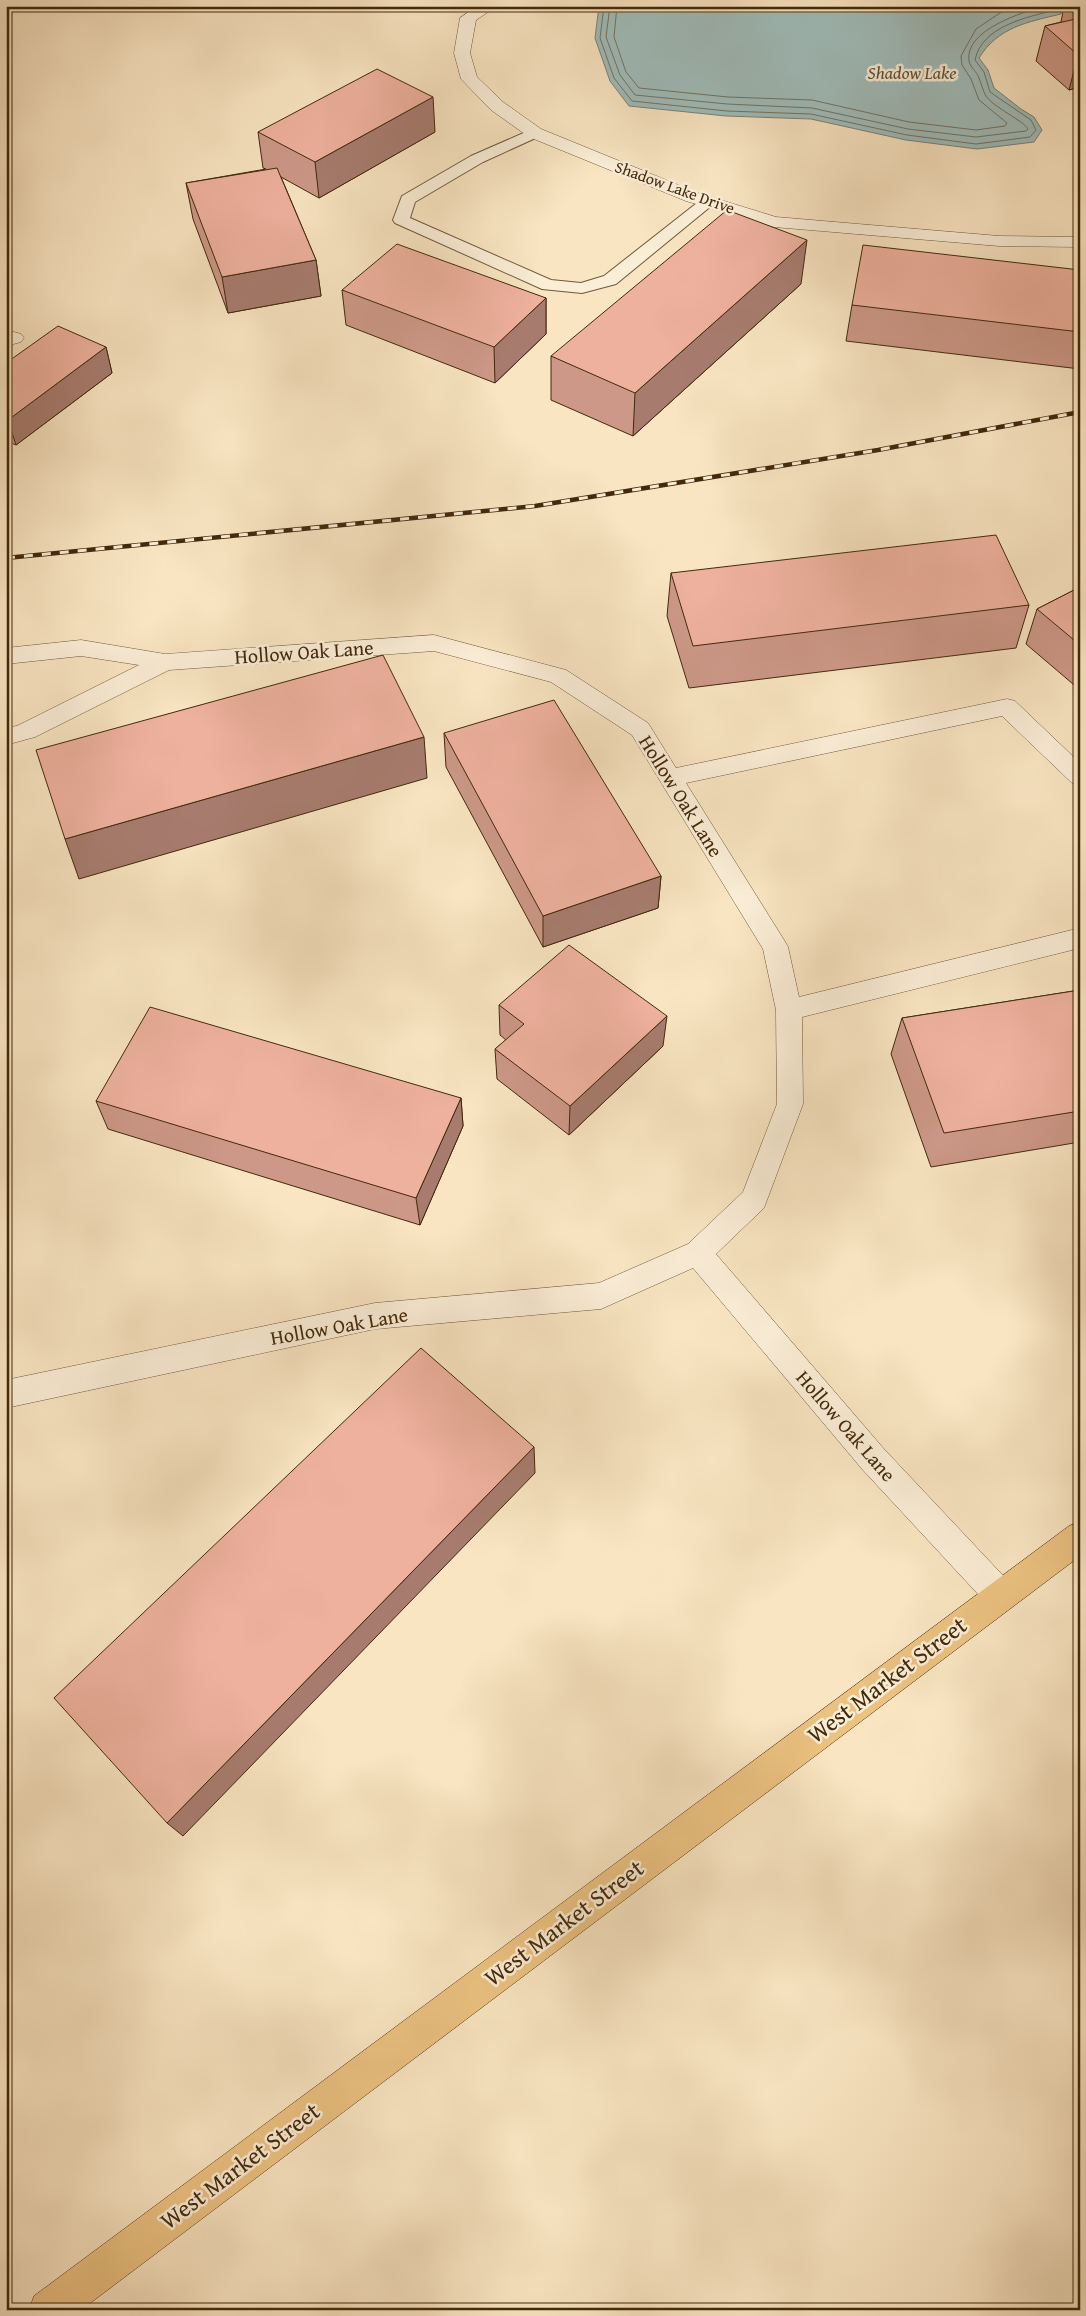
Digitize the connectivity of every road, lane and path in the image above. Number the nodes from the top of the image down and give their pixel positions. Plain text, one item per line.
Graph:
1 (489, 6) edge
2 (536, 133) junction
3 (708, 202) junction
4 (1080, 242) edge
5 (6, 656) edge
6 (164, 662) junction
7 (6, 737) edge
8 (1080, 777) edge
9 (670, 778) junction
10 (1080, 938) edge
11 (789, 1010) junction
12 (698, 1253) junction
13 (6, 1394) edge
14 (1080, 1537) edge
15 (1000, 1595) junction
16 (53, 2308) edge

1 - 2 street, Shadow Lake Drive
2 - 3 street, Shadow Lake Drive
2 - 3 lane
3 - 4 street, Shadow Lake Drive
5 - 6 street, Hollow Oak Lane
6 - 7 street, Hollow Oak Lane
6 - 9 street, Hollow Oak Lane
8 - 9 street
9 - 11 street, Hollow Oak Lane
10 - 11 street
11 - 12 street, Hollow Oak Lane
12 - 13 street, Hollow Oak Lane
12 - 15 street, Hollow Oak Lane
14 - 15 main road, West Market Street
15 - 16 main road, West Market Street

